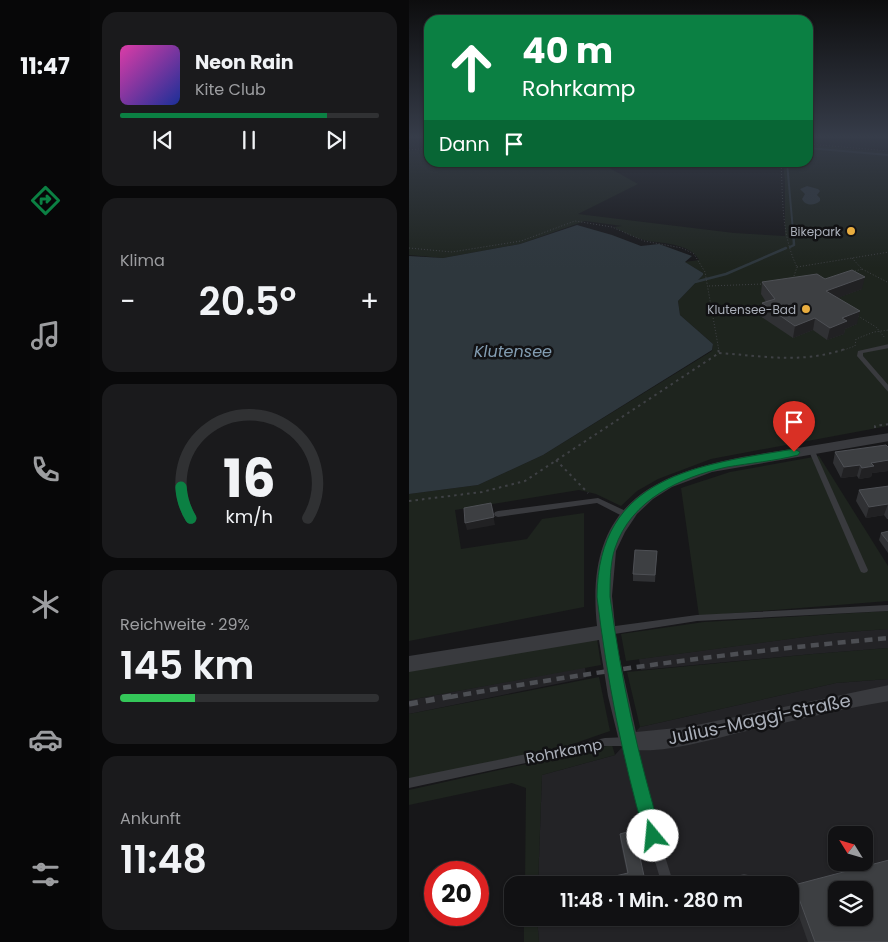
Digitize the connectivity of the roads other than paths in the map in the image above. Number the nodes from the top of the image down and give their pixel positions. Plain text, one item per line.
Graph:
1 (888, 346) edge
2 (888, 391) edge
3 (888, 437) edge
4 (811, 449) junction
5 (499, 514) dead end
6 (627, 515) junction
7 (864, 570) dead end
8 (888, 608) edge
9 (607, 631) junction
10 (409, 664) edge
11 (888, 693) edge
12 (629, 741) junction
13 (409, 783) edge
14 (665, 876) edge

1 - 2 lane
3 - 4 street
4 - 6 street
4 - 7 lane
5 - 6 lane
6 - 9 street
8 - 9 lane
9 - 10 street
9 - 12 street
11 - 12 street, Julius-Maggi-Straße
12 - 13 lane, Rohrkamp
12 - 14 lane

